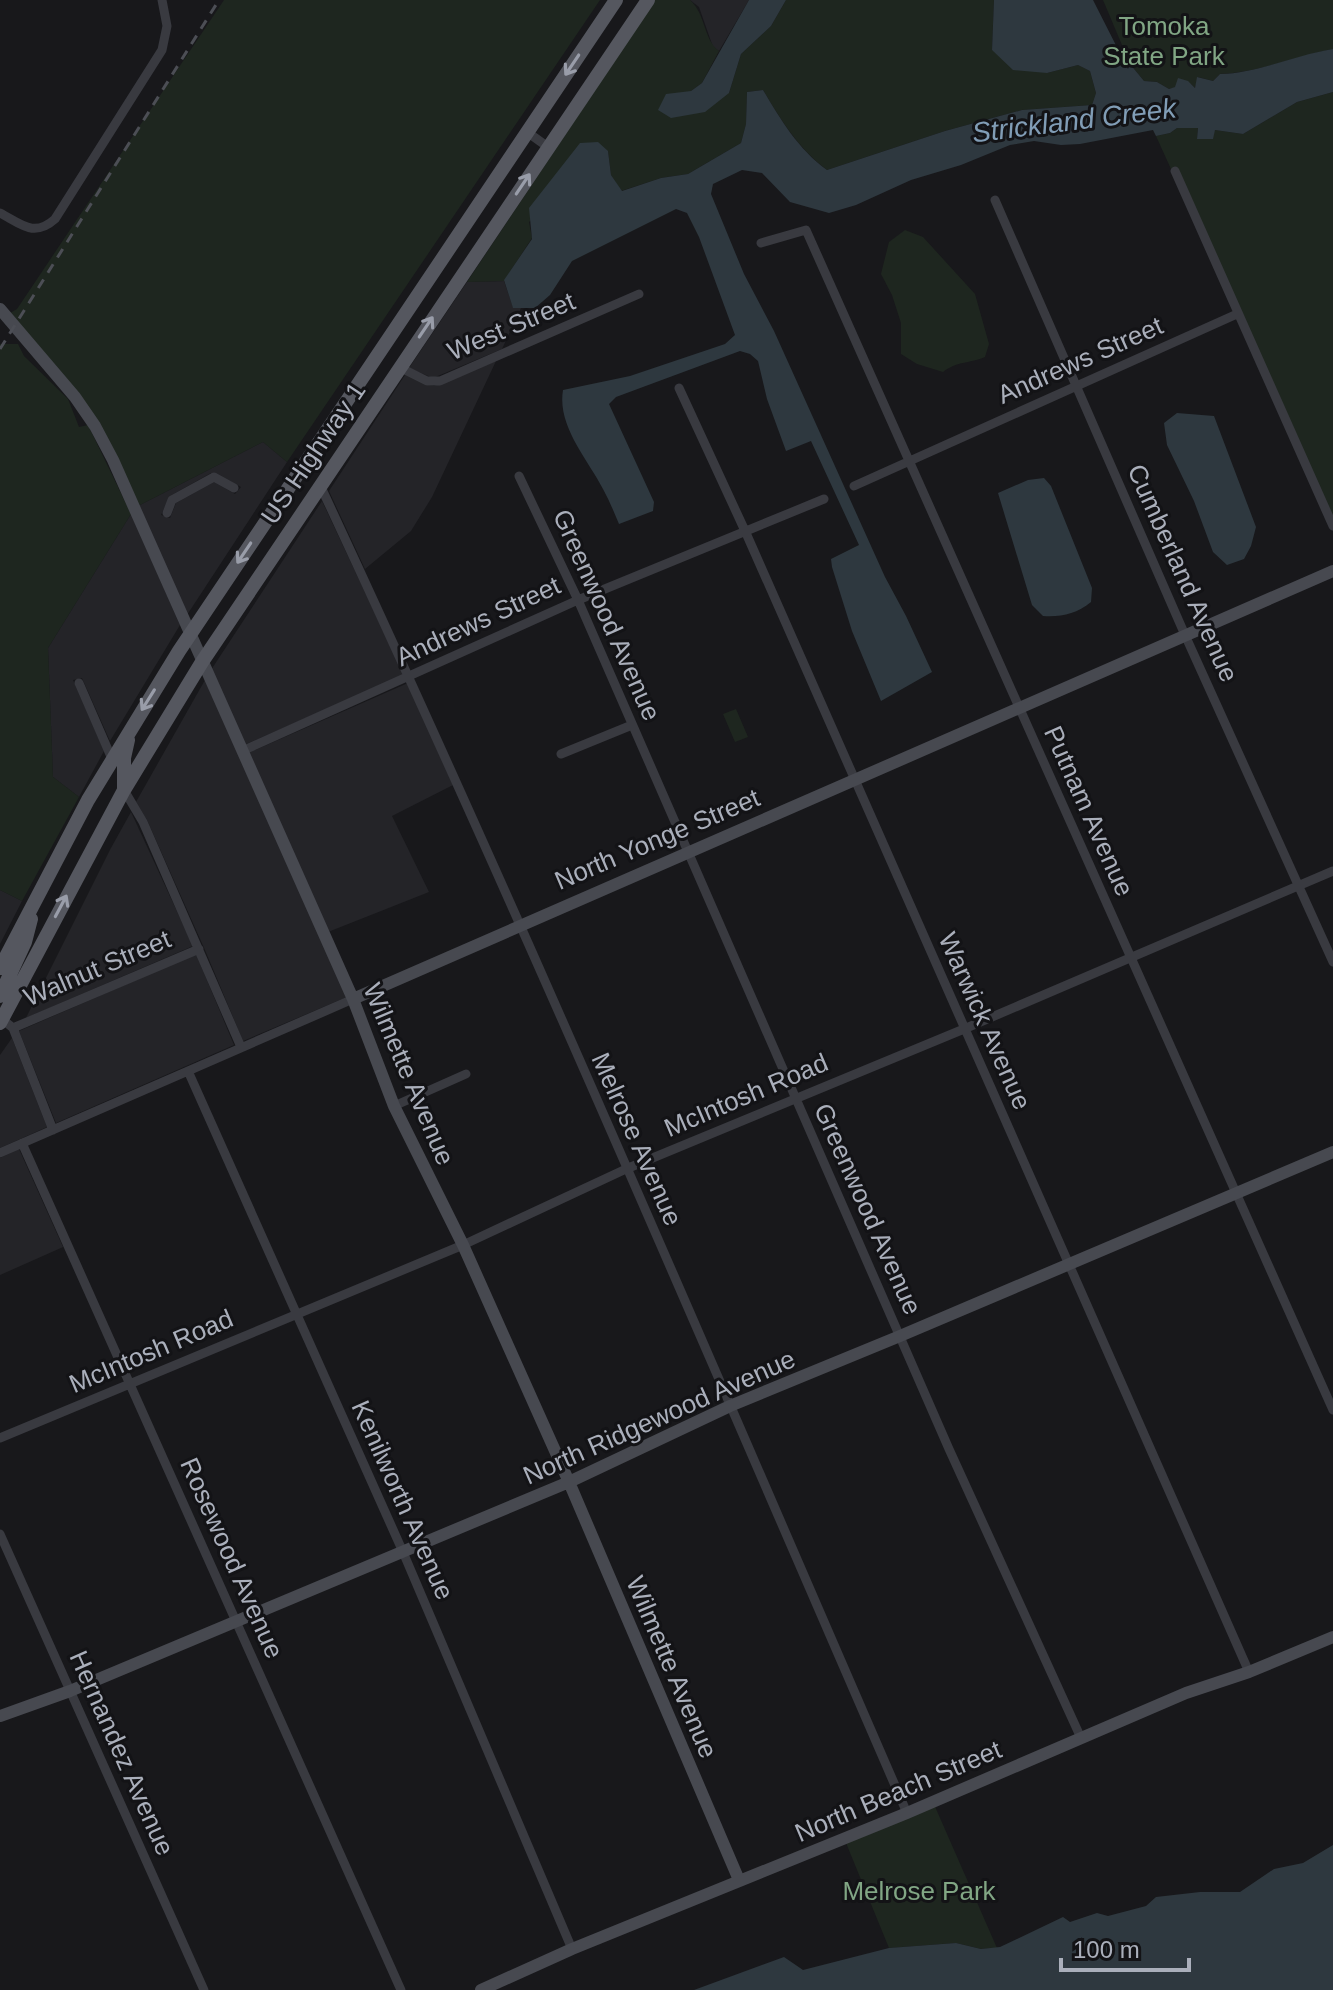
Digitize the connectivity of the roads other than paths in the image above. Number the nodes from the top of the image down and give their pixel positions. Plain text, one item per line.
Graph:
1 (162, 0) edge
2 (616, 0) edge
3 (648, 0) edge
4 (527, 132) junction
5 (548, 147) junction
6 (1175, 171) dead end
7 (995, 200) dead end
8 (0, 213) edge
9 (761, 243) dead end
10 (639, 294) dead end
11 (0, 309) edge
12 (1237, 314) junction
13 (399, 367) junction
14 (1077, 385) junction
15 (679, 388) dead end
16 (319, 442) junction
17 (911, 461) junction
18 (519, 476) dead end
19 (320, 485) junction
20 (854, 486) dead end
21 (234, 488) dead end
22 (824, 499) dead end
23 (167, 513) dead end
24 (1333, 526) edge
25 (746, 533) junction
26 (1333, 571) edge
27 (578, 600) junction
28 (190, 634) junction
29 (1185, 635) junction
30 (202, 662) junction
31 (410, 677) junction
32 (79, 683) dead end
33 (1019, 708) junction
34 (632, 725) junction
35 (131, 728) junction
36 (242, 751) junction
37 (561, 754) dead end
38 (112, 759) junction
39 (854, 780) junction
40 (124, 790) junction
41 (109, 817) junction
42 (688, 852) junction
43 (1333, 871) edge
44 (1299, 885) junction
45 (37, 896) junction
46 (520, 925) junction
47 (199, 949) junction
48 (1131, 957) junction
49 (1333, 962) edge
50 (0, 968) edge
51 (0, 996) edge
52 (353, 999) junction
53 (4, 1021) edge
54 (964, 1029) junction
55 (241, 1047) junction
56 (188, 1071) junction
57 (466, 1074) dead end
58 (796, 1098) junction
59 (394, 1106) junction
60 (53, 1130) junction
61 (22, 1143) junction
62 (1333, 1152) edge
63 (0, 1153) edge
64 (626, 1169) junction
65 (1235, 1194) junction
66 (463, 1245) junction
67 (1069, 1264) junction
68 (297, 1315) junction
69 (900, 1336) junction
70 (130, 1384) junction
71 (730, 1406) junction
72 (1333, 1410) edge
73 (0, 1438) edge
74 (569, 1482) junction
75 (0, 1534) edge
76 (403, 1552) junction
77 (237, 1622) junction
78 (1333, 1637) edge
79 (1249, 1672) junction
80 (70, 1691) junction
81 (0, 1716) edge
82 (1081, 1738) junction
83 (907, 1813) junction
84 (739, 1880) junction
85 (572, 1949) junction
86 (204, 1990) edge
87 (401, 1990) edge
88 (481, 1990) edge

1 - 8 street
2 -> 4 main road, US Highway 1
3 - 5 main road, US Highway 1
4 - 5 street
4 - 16 main road, US Highway 1
13 -> 5 main road, US Highway 1
6 - 12 street
7 - 14 street, Cumberland Avenue
9 - 17 street, Putnam Avenue
10 - 13 street, West Street
11 - 28 street, Wilmette Avenue
12 - 14 street, Andrews Street
12 - 24 street
13 - 19 main road, US Highway 1
14 - 17 street, Andrews Street
14 - 29 street, Cumberland Avenue
15 - 25 street, Warwick Avenue
16 - 19 main road
16 -> 28 main road, US Highway 1
17 - 20 street, Andrews Street
17 - 33 street, Putnam Avenue
18 - 27 street, Greenwood Avenue
19 - 30 main road, US Highway 1
19 - 31 street, Melrose Avenue
21 - 23 street
22 - 25 street, Andrews Street
25 - 27 street, Andrews Street
25 - 39 street, Warwick Avenue
26 - 29 street, North Yonge Street
27 - 31 street, Andrews Street
27 - 34 street, Greenwood Avenue
28 - 30 street, Wilmette Avenue
28 -> 35 main road, US Highway 1
29 - 33 street, North Yonge Street
29 - 44 street, Cumberland Avenue
30 - 36 street, Wilmette Avenue
30 - 40 main road, US Highway 1
31 - 36 street, Andrews Street
31 - 46 street, Melrose Avenue
32 - 38 street
33 - 39 street, North Yonge Street
33 - 48 street, Putnam Avenue
34 - 37 street
34 - 42 street, Greenwood Avenue
35 - 38 main road, US Highway 1
35 - 40 main road
36 - 52 street, Wilmette Avenue
38 - 41 main road
38 - 45 main road, US Highway 1
39 - 42 street, North Yonge Street
39 - 54 street, Warwick Avenue
40 - 41 main road, US Highway 1
40 - 47 street
53 -> 41 main road, US Highway 1
42 - 46 street, North Yonge Street
42 - 58 street, Greenwood Avenue
43 - 44 street, McIntosh Road
44 - 48 street, McIntosh Road
44 - 49 street, Cumberland Avenue
45 - 50 main road, US Highway 1
45 - 51 main road
46 - 52 street, North Yonge Street
46 - 64 street, Melrose Avenue
47 - 53 street, Walnut Street
47 - 55 street
48 - 54 street, McIntosh Road
48 - 65 street, Putnam Avenue
52 - 55 street, North Yonge Street
52 - 59 street, Wilmette Avenue
53 - 60 street
54 - 58 street, McIntosh Road
54 - 67 street, Warwick Avenue
55 - 56 street, North Yonge Street
56 - 60 street, North Yonge Street
56 - 68 street, Kenilworth Avenue
57 - 59 street
58 - 64 street, McIntosh Road
58 - 69 street, Greenwood Avenue
59 - 66 street, Wilmette Avenue
60 - 61 street, North Yonge Street
61 - 63 street, North Yonge Street
61 - 70 street, Rosewood Avenue
62 - 65 street, North Ridgewood Avenue
64 - 66 street, McIntosh Road
64 - 71 street, Melrose Avenue
65 - 67 street, North Ridgewood Avenue
65 - 72 street, Putnam Avenue
66 - 68 street, McIntosh Road
66 - 74 street, Wilmette Avenue
67 - 69 street, North Ridgewood Avenue
67 - 79 street, Warwick Avenue
68 - 70 street, McIntosh Road
68 - 76 street, Kenilworth Avenue
69 - 71 street, North Ridgewood Avenue
69 - 82 street, Greenwood Avenue
70 - 73 street, McIntosh Road
70 - 77 street, Rosewood Avenue
71 - 74 street, North Ridgewood Avenue
71 - 83 street, Melrose Avenue
74 - 76 street, North Ridgewood Avenue
74 - 84 street, Wilmette Avenue
75 - 80 street, Hernandez Avenue
76 - 77 street, North Ridgewood Avenue
76 - 85 street, Kenilworth Avenue
77 - 80 street, North Ridgewood Avenue
77 - 87 street, Rosewood Avenue
78 - 79 street, North Beach Street
79 - 82 street, North Beach Street
80 - 81 street, North Ridgewood Avenue
80 - 86 street, Hernandez Avenue
82 - 83 street, North Beach Street
83 - 84 street, North Beach Street
84 - 85 street, North Beach Street
85 - 88 street, North Beach Street

